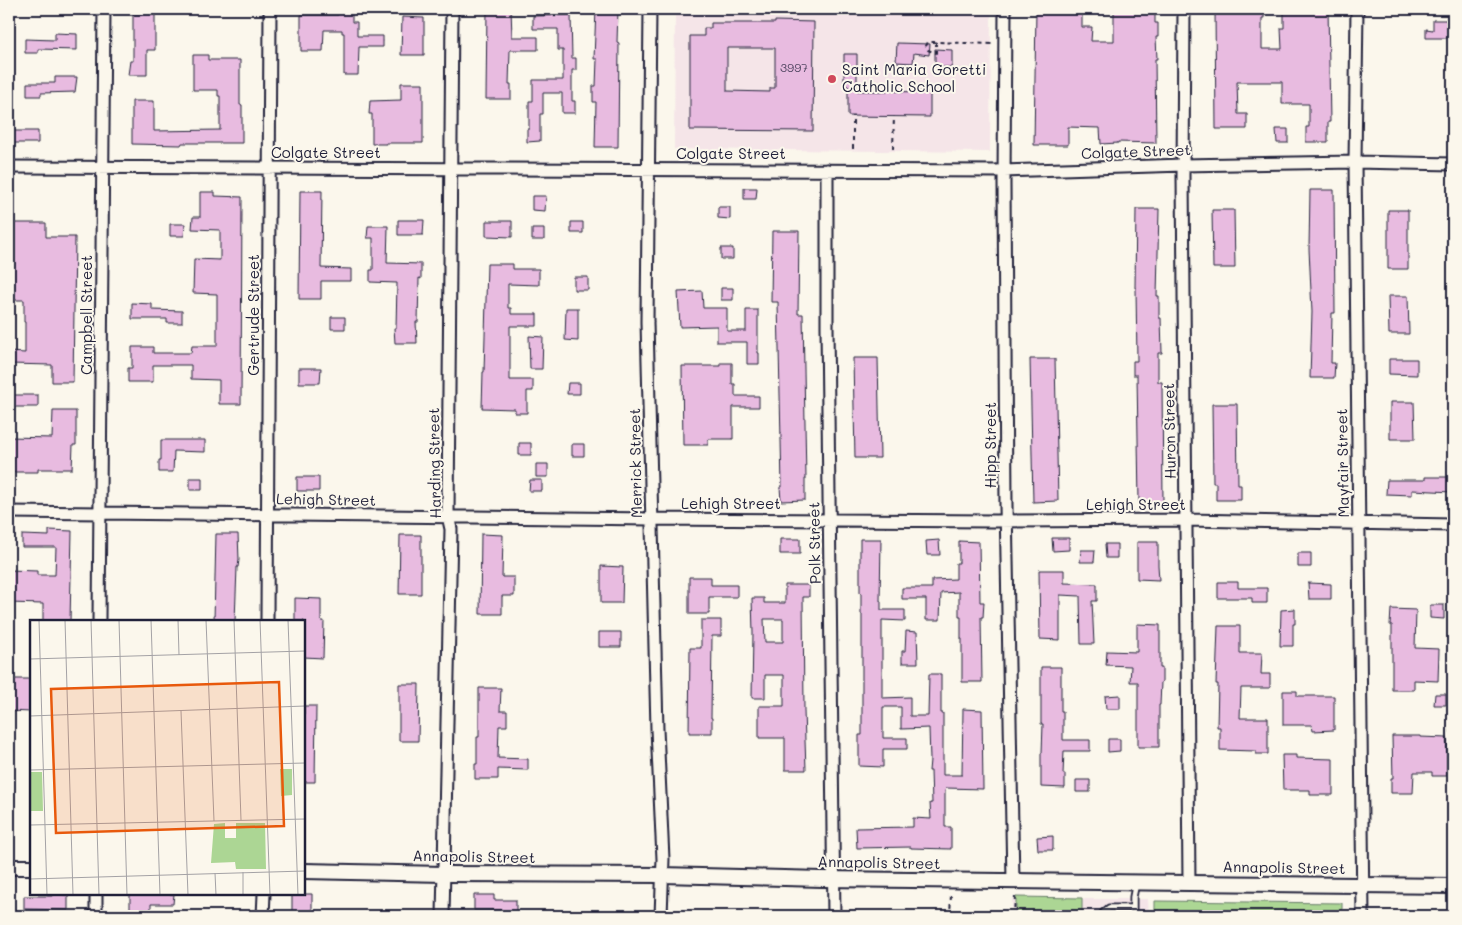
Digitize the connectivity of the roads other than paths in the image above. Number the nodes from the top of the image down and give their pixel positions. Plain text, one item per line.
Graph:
1 (104, 9) edge
2 (270, 9) edge
3 (452, 9) edge
4 (650, 9) edge
5 (1005, 9) edge
6 (1184, 9) edge
7 (1357, 9) edge
8 (1355, 162) junction
9 (1453, 164) edge
10 (1183, 165) junction
11 (9, 167) edge
12 (103, 168) junction
13 (270, 168) junction
14 (451, 168) junction
15 (649, 169) junction
16 (827, 170) junction
17 (1004, 171) junction
18 (9, 512) edge
19 (100, 512) junction
20 (268, 514) junction
21 (448, 516) junction
22 (652, 519) junction
23 (829, 520) junction
24 (1187, 520) junction
25 (1006, 521) junction
26 (1359, 522) junction
27 (1453, 525) edge
28 (99, 620) edge
29 (267, 620) edge
30 (9, 867) edge
31 (30, 867) edge
32 (305, 871) edge
33 (444, 874) junction
34 (662, 875) junction
35 (834, 879) junction
36 (1136, 882) junction
37 (1189, 883) junction
38 (1363, 885) junction
39 (1453, 886) edge
40 (1014, 888) junction
41 (96, 895) edge
42 (264, 895) edge
43 (1133, 908) junction
44 (96, 916) edge
45 (263, 916) edge
46 (443, 916) edge
47 (662, 916) edge
48 (834, 916) edge
49 (1103, 916) edge
50 (1133, 916) edge
51 (1363, 916) edge

1 - 12 street, Campbell Street
2 - 13 street, Gertrude Street
3 - 14 street, Harding Street
4 - 15 street, Merrick Street
5 - 17 street, Hipp Street
6 - 10 street, Huron Street
7 - 8 street, Mayfair Street
8 - 9 street, Colgate Street
8 - 10 street, Colgate Street
8 - 26 street, Mayfair Street
10 - 17 street, Colgate Street
10 - 24 street, Huron Street
11 - 12 street, Colgate Street
12 - 13 street, Colgate Street
12 - 19 street, Campbell Street
13 - 14 street, Colgate Street
13 - 20 street, Gertrude Street
14 - 15 street, Colgate Street
14 - 21 street, Harding Street
15 - 16 street, Colgate Street
15 - 22 street, Merrick Street
16 - 17 street, Colgate Street
16 - 23 street, Polk Street
17 - 25 street, Hipp Street
18 - 19 street, Lehigh Street
19 - 20 street, Lehigh Street
19 - 28 street, Campbell Street
20 - 21 street, Lehigh Street
20 - 29 street, Gertrude Street
21 - 22 street, Lehigh Street
21 - 33 street, Harding Street
22 - 23 street, Lehigh Street
22 - 34 street, Merrick Street
23 - 25 street, Lehigh Street
23 - 35 street, Polk Street
24 - 25 street, Lehigh Street
24 - 26 street, Lehigh Street
24 - 37 street, Huron Street
25 - 40 street, Hipp Street
26 - 27 street, Lehigh Street
26 - 38 street, Mayfair Street
30 - 31 street
32 - 33 street, Annapolis Street
33 - 34 street, Annapolis Street
33 - 46 street, Harding Street
34 - 35 street, Annapolis Street
34 - 47 street, Merrick Street
35 - 40 street, Annapolis Street
35 - 48 street, Polk Street
36 - 37 street, Annapolis Street
36 - 40 street, Annapolis Street
36 - 43 lane
37 - 38 street, Annapolis Street
38 - 39 street, Annapolis Street
38 - 51 street, Mayfair Street
41 - 44 street
42 - 45 street
43 - 49 lane
43 - 50 lane

